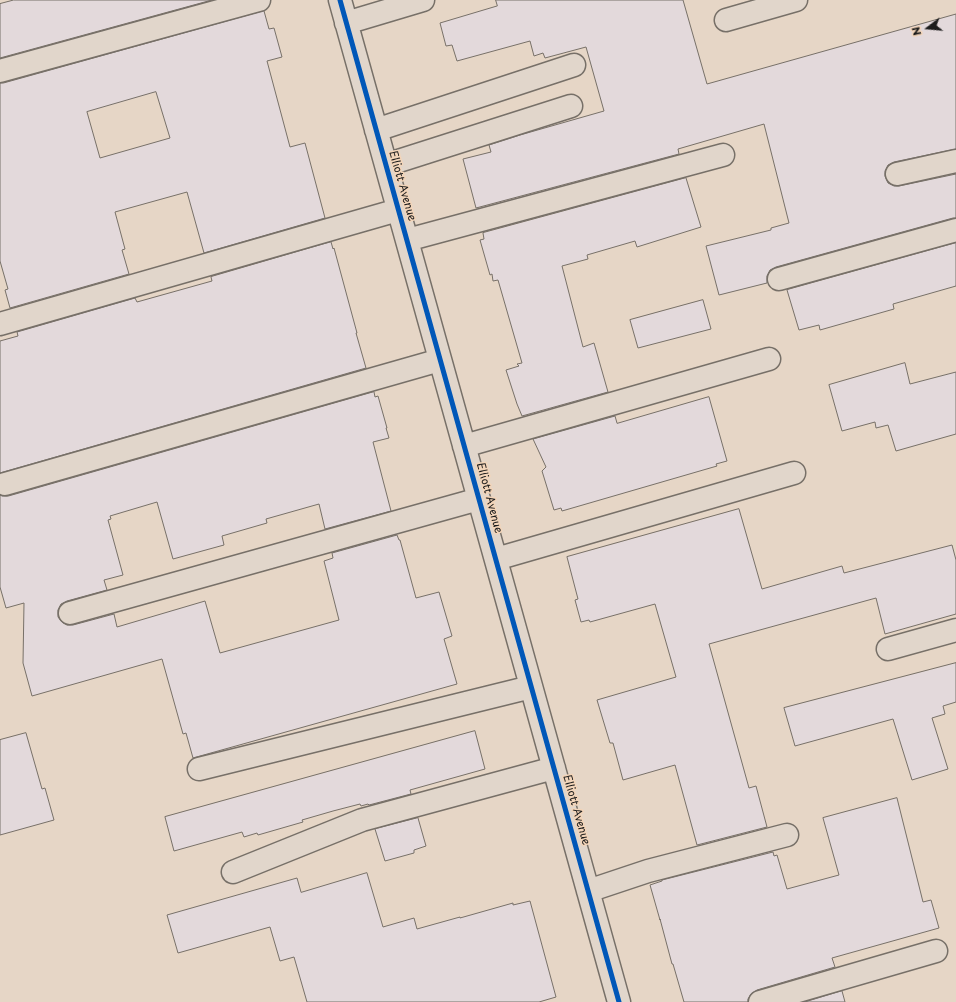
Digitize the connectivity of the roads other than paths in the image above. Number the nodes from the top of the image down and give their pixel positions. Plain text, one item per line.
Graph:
1 (259, 0) edge
2 (340, 0) edge
3 (423, 0) edge
4 (796, 0) edge
5 (726, 20) dead end
6 (346, 23) junction
7 (574, 65) dead end
8 (0, 71) edge
9 (571, 106) dead end
10 (376, 130) junction
11 (723, 155) dead end
12 (956, 161) edge
13 (386, 165) junction
14 (897, 174) dead end
15 (398, 210) junction
16 (956, 230) edge
17 (407, 240) junction
18 (779, 280) dead end
19 (0, 324) edge
20 (769, 359) dead end
21 (440, 360) junction
22 (464, 446) junction
23 (794, 473) dead end
24 (4, 484) dead end
25 (479, 499) junction
26 (496, 559) junction
27 (70, 613) dead end
28 (956, 630) edge
29 (888, 649) dead end
30 (531, 686) junction
31 (554, 768) junction
32 (199, 769) dead end
33 (787, 835) dead end
34 (233, 872) dead end
35 (588, 891) junction
36 (936, 951) dead end
37 (619, 1002) edge
38 (760, 1002) edge

1 - 8 street
2 - 6 street, Elliott Avenue
3 - 6 street
4 - 5 street
6 - 10 street, Elliott Avenue
7 - 10 street
9 - 13 street
10 - 13 street, Elliott Avenue
11 - 17 street
12 - 14 street
13 - 15 street, Elliott Avenue
15 - 17 street, Elliott Avenue
15 - 19 street
16 - 18 street
17 - 21 street, Elliott Avenue
20 - 22 street
21 - 22 street, Elliott Avenue
21 - 24 street
22 - 25 street, Elliott Avenue
23 - 26 street
25 - 26 street, Elliott Avenue
25 - 27 street
26 - 30 street, Elliott Avenue
28 - 29 street
30 - 31 street, Elliott Avenue
30 - 32 street
31 - 34 street
31 - 35 street, Elliott Avenue
33 - 35 street
35 - 37 street, Elliott Avenue
36 - 38 street

